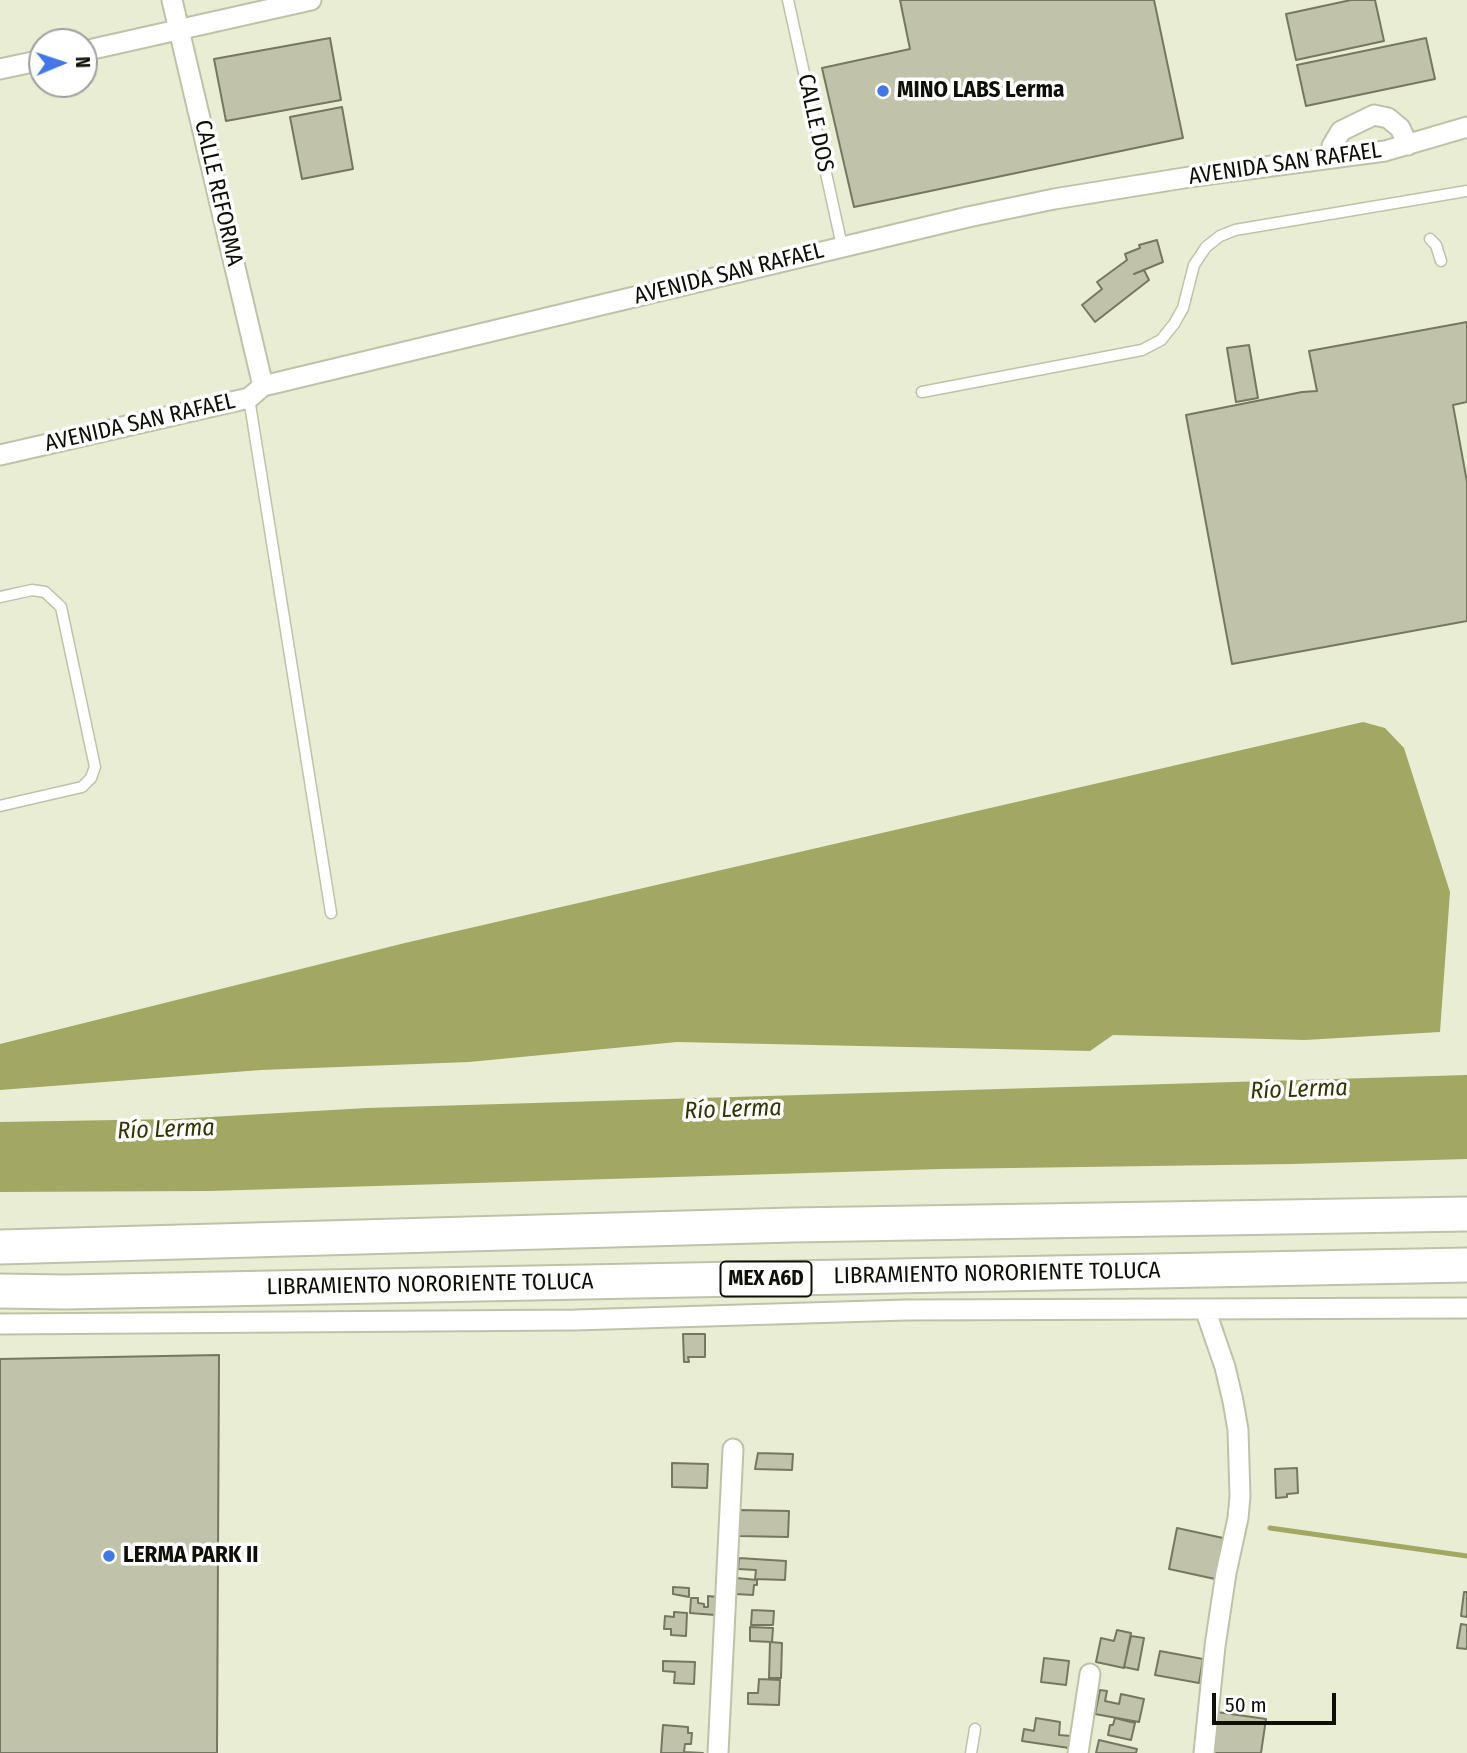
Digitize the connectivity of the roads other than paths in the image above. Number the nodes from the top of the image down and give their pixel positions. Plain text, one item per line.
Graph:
1 (172, 0) edge
2 (311, 0) edge
3 (788, 0) edge
4 (179, 29) junction
5 (98, 48) edge
6 (28, 63) edge
7 (0, 69) edge
8 (1467, 127) edge
9 (1408, 145) junction
10 (1333, 159) junction
11 (1467, 191) edge
12 (1430, 239) dead end
13 (842, 246) junction
14 (1441, 261) dead end
15 (256, 392) junction
16 (922, 392) dead end
17 (0, 455) edge
18 (0, 597) edge
19 (0, 806) edge
20 (331, 913) dead end
21 (1467, 1214) edge
22 (0, 1224) edge
23 (166, 1242) junction
24 (0, 1247) edge
25 (1467, 1265) edge
26 (0, 1291) edge
27 (65, 1292) junction
28 (0, 1307) edge
29 (1467, 1308) edge
30 (1205, 1309) junction
31 (0, 1324) edge
32 (733, 1449) dead end
33 (1090, 1674) dead end
34 (975, 1730) dead end
35 (718, 1753) edge
36 (971, 1753) edge
37 (1078, 1753) edge
38 (1204, 1753) edge

1 - 4 street, CALLE REFORMA
2 - 4 street
3 - 13 lane, CALLE DOS
4 - 5 street
4 - 15 street, CALLE REFORMA
6 - 7 street
8 - 9 street, AVENIDA SAN RAFAEL
9 - 10 street, AVENIDA SAN RAFAEL
9 - 10 street
10 - 13 street, AVENIDA SAN RAFAEL
11 - 16 lane
12 - 14 lane
13 - 15 street, AVENIDA SAN RAFAEL
15 - 17 street, AVENIDA SAN RAFAEL
15 - 20 lane
18 - 19 lane
21 - 23 highway
22 - 23 highway
23 - 24 highway
25 - 27 highway, LIBRAMIENTO NORORIENTE TOLUCA / MEX A6D
26 - 27 highway, LIBRAMIENTO NORORIENTE TOLUCA
27 - 28 street
29 - 30 street
30 - 31 street
30 - 38 street
32 - 35 street
33 - 37 street
34 - 36 lane

